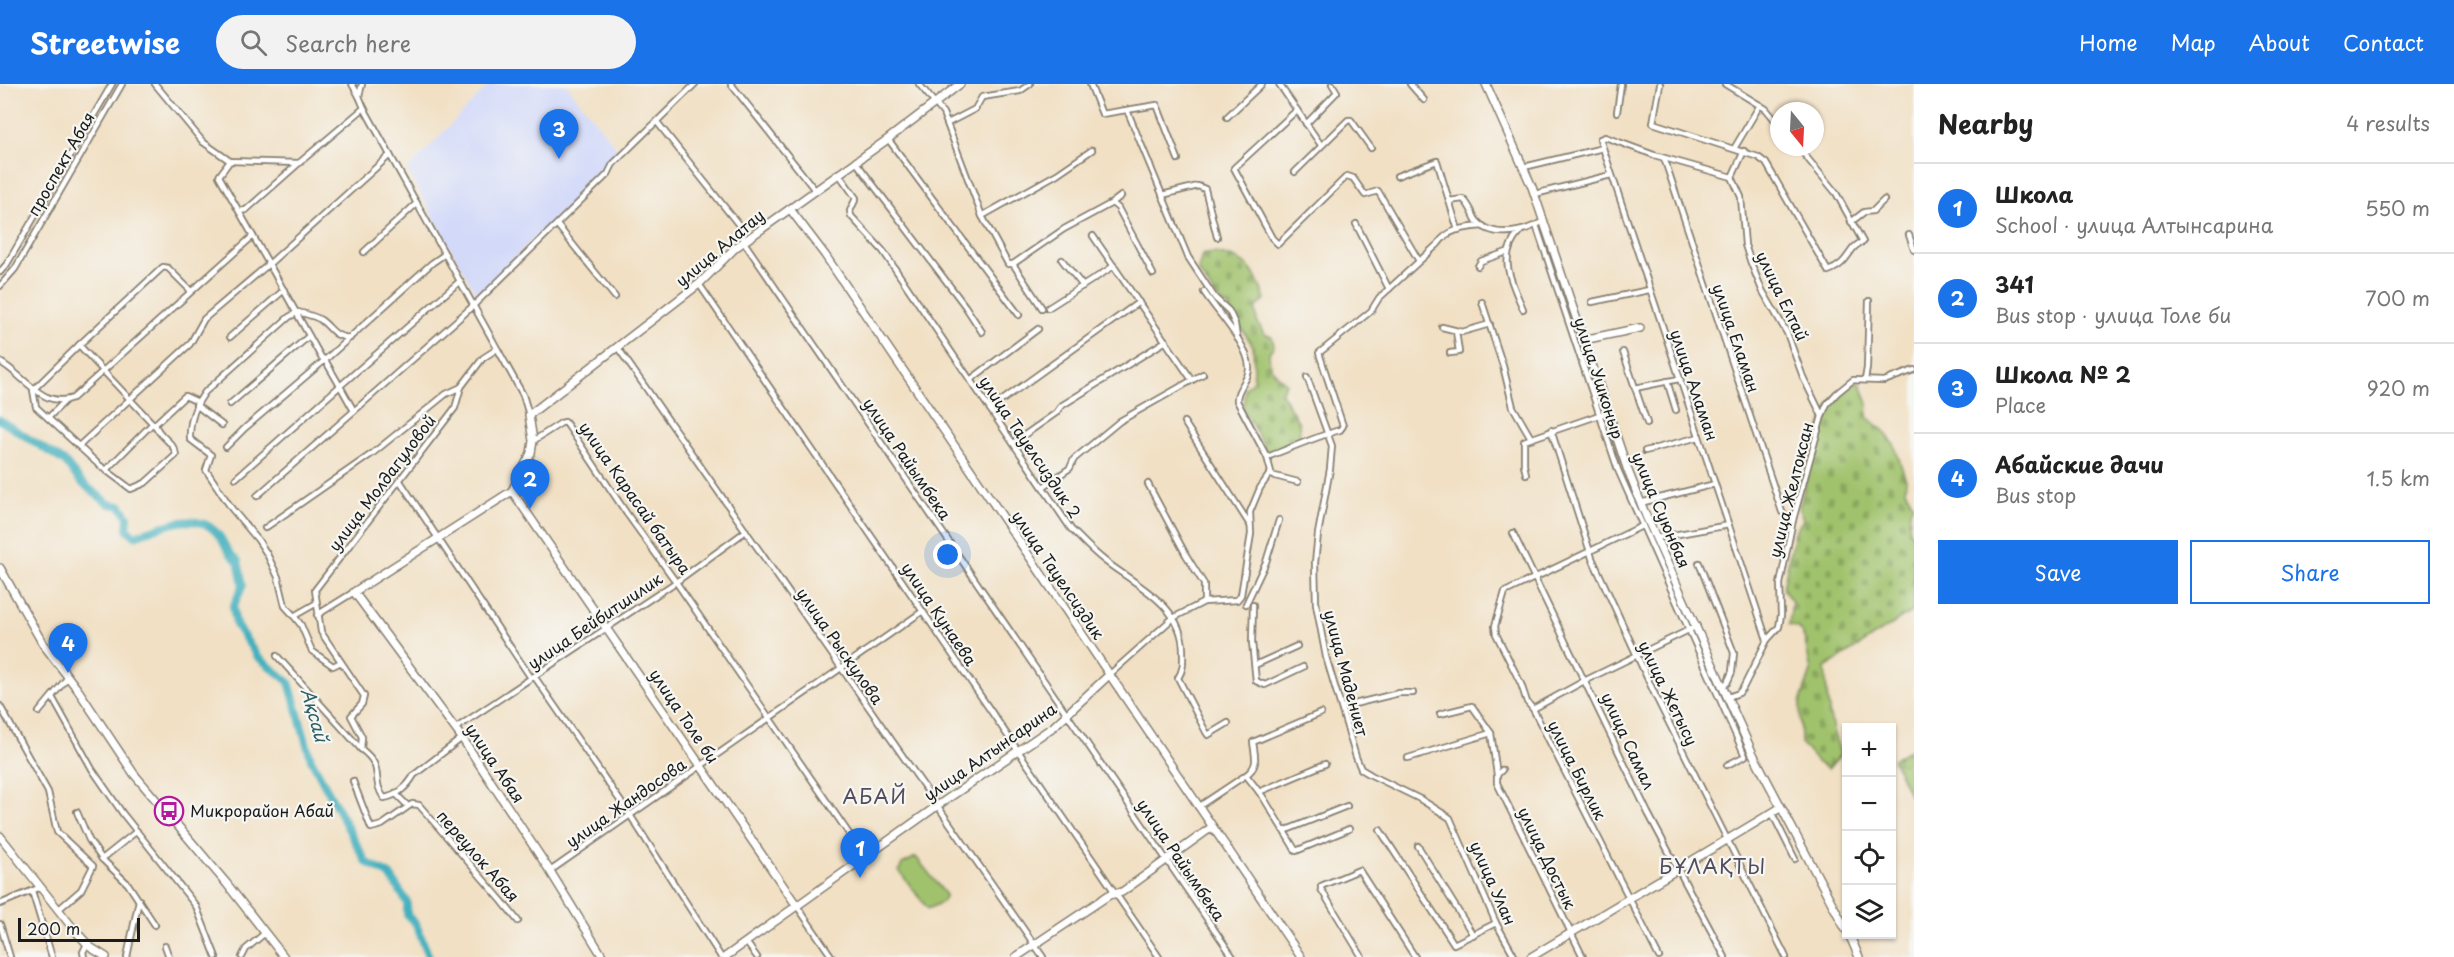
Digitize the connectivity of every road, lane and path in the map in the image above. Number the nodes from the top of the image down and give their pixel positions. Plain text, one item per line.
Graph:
1 (112, 84) edge
2 (122, 84) edge
3 (155, 84) edge
4 (352, 84) edge
5 (362, 84) edge
6 (695, 84) edge
7 (731, 84) edge
8 (919, 84) edge
9 (960, 84) edge
10 (1030, 84) edge
11 (1090, 84) edge
12 (1262, 84) edge
13 (1280, 84) edge
14 (1332, 84) edge
15 (1410, 84) edge
16 (1486, 84) edge
17 (1621, 84) edge
18 (1660, 84) edge
19 (1725, 84) edge
20 (359, 96) junction
21 (1424, 99) dead end
22 (935, 103) junction
23 (1760, 105) junction
24 (364, 108) junction
25 (1127, 110) junction
26 (1297, 110) junction
27 (1617, 112) dead end
28 (1770, 116) edge
29 (1227, 117) dead end
30 (657, 122) junction
31 (948, 123) junction
32 (1306, 124) junction
33 (888, 139) junction
34 (1321, 145) junction
35 (1735, 147) junction
36 (1371, 148) dead end
37 (1603, 148) junction
38 (1092, 150) dead end
39 (1744, 151) junction
40 (390, 155) junction
41 (1805, 156) edge
42 (1664, 158) junction
43 (1178, 159) dead end
44 (230, 161) junction
45 (856, 162) junction
46 (299, 164) junction
47 (1524, 167) junction
48 (1295, 172) dead end
49 (838, 173) junction
50 (1611, 175) junction
51 (1397, 176) dead end
52 (1731, 177) junction
53 (815, 190) junction
54 (1535, 194) junction
55 (1162, 195) junction
56 (1121, 196) dead end
57 (1884, 200) dead end
58 (1449, 201) junction
59 (417, 203) junction
60 (1112, 203) junction
61 (790, 209) junction
62 (239, 211) junction
63 (982, 216) junction
64 (1544, 221) junction
65 (1851, 222) junction
66 (1356, 224) dead end
67 (1536, 225) junction
68 (558, 226) junction
69 (1483, 226) junction
70 (1458, 230) junction
71 (1520, 232) junction
72 (1909, 235) dead end
73 (253, 236) junction
74 (1093, 236) dead end
75 (1217, 237) dead end
76 (744, 242) junction
77 (1914, 250) edge
78 (364, 252) dead end
79 (1507, 252) junction
80 (445, 254) junction
81 (1062, 260) dead end
82 (1419, 261) junction
83 (269, 264) junction
84 (1013, 264) junction
85 (1114, 266) junction
86 (1478, 266) dead end
87 (0, 272) edge
88 (1153, 274) dead end
89 (460, 281) junction
90 (699, 284) junction
91 (0, 286) edge
92 (1083, 286) junction
93 (1389, 289) junction
94 (284, 290) junction
95 (1649, 290) junction
96 (191, 291) junction
97 (1204, 292) dead end
98 (615, 297) dead end
99 (1869, 301) dead end
100 (1139, 302) junction
101 (1482, 302) dead end
102 (1592, 302) dead end
103 (473, 306) junction
104 (1523, 309) dead end
105 (298, 312) junction
106 (1019, 315) dead end
107 (1490, 324) junction
108 (1442, 327) dead end
109 (1640, 328) dead end
110 (1038, 329) dead end
111 (1456, 331) junction
112 (982, 332) dead end
113 (309, 336) junction
114 (230, 337) dead end
115 (350, 338) junction
116 (1237, 338) junction
117 (1583, 340) junction
118 (1166, 341) junction
119 (79, 345) junction
120 (618, 348) junction
121 (497, 349) junction
122 (1623, 352) dead end
123 (1450, 353) dead end
124 (325, 360) junction
125 (0, 362) edge
126 (1914, 370) edge
127 (103, 371) junction
128 (1203, 374) dead end
129 (1307, 377) dead end
130 (1679, 379) junction
131 (970, 380) junction
132 (1192, 380) junction
133 (1865, 380) junction
134 (1667, 381) junction
135 (340, 386) junction
136 (461, 387) junction
137 (1635, 388) junction
138 (33, 390) junction
139 (129, 399) junction
140 (66, 400) junction
141 (197, 404) junction
142 (230, 404) dead end
143 (990, 409) junction
144 (1676, 410) dead end
145 (354, 411) junction
146 (1608, 412) junction
147 (529, 414) junction
148 (1599, 415) junction
149 (1822, 416) junction
150 (48, 418) junction
151 (1184, 422) dead end
152 (1647, 423) dead end
153 (222, 425) dead end
154 (154, 426) junction
155 (1551, 430) junction
156 (1328, 433) junction
157 (1699, 437) junction
158 (1531, 438) junction
159 (533, 441) junction
160 (1013, 443) junction
161 (80, 445) junction
162 (226, 447) dead end
163 (1645, 451) dead end
164 (1267, 457) junction
165 (107, 469) junction
166 (1526, 474) dead end
167 (1270, 475) junction
168 (236, 478) dead end
169 (400, 480) junction
170 (1298, 482) dead end
171 (1148, 484) dead end
172 (1715, 484) junction
173 (1043, 487) junction
174 (512, 491) junction
175 (257, 496) dead end
176 (1640, 503) junction
177 (1279, 520) dead end
178 (1793, 520) junction
179 (1250, 525) junction
180 (1729, 525) junction
181 (1642, 526) junction
182 (265, 528) dead end
183 (746, 531) junction
184 (1513, 533) dead end
185 (1656, 538) junction
186 (439, 539) junction
187 (1590, 550) junction
188 (1699, 563) dead end
189 (0, 567) edge
190 (1536, 576) junction
191 (676, 582) junction
192 (354, 591) junction
193 (1204, 602) junction
194 (315, 604) junction
195 (1246, 604) dead end
196 (1253, 605) dead end
197 (923, 611) junction
198 (317, 615) junction
199 (294, 616) junction
200 (1173, 618) junction
201 (1697, 626) junction
202 (607, 628) junction
203 (1688, 630) junction
204 (1767, 640) junction
205 (1297, 646) dead end
206 (1636, 655) junction
207 (277, 656) dead end
208 (341, 662) junction
209 (1255, 665) junction
210 (1303, 667) dead end
211 (841, 668) junction
212 (1109, 675) junction
213 (68, 677) junction
214 (532, 677) junction
215 (1586, 680) junction
216 (1723, 685) junction
217 (1413, 693) dead end
218 (52, 697) junction
219 (1728, 697) junction
220 (0, 706) edge
221 (1342, 707) junction
222 (1533, 709) junction
223 (39, 712) dead end
224 (1321, 713) dead end
225 (1067, 714) junction
226 (1440, 714) dead end
227 (769, 716) junction
228 (1228, 723) dead end
229 (456, 728) junction
230 (1491, 733) junction
231 (462, 738) junction
232 (361, 749) junction
233 (1017, 752) junction
234 (1408, 758) dead end
235 (1325, 764) dead end
236 (1727, 765) dead end
237 (701, 766) junction
238 (1502, 770) dead end
239 (1246, 775) junction
240 (1497, 775) junction
241 (353, 781) dead end
242 (1259, 792) junction
243 (395, 794) junction
244 (408, 806) junction
245 (937, 806) junction
246 (1347, 806) dead end
247 (1198, 807) junction
248 (1780, 808) junction
249 (77, 812) dead end
250 (1772, 813) junction
251 (630, 815) junction
252 (1450, 818) joint
253 (1212, 827) junction
254 (1349, 829) dead end
255 (1380, 830) dead end
256 (137, 831) junction
257 (1284, 831) junction
258 (0, 836) edge
259 (1727, 839) junction
260 (1418, 846) dead end
261 (865, 857) junction
262 (102, 859) junction
263 (1166, 859) junction
264 (1795, 859) dead end
265 (1678, 868) junction
266 (550, 871) junction
267 (41, 887) junction
268 (32, 891) junction
269 (1114, 894) junction
270 (1629, 898) junction
271 (139, 900) junction
272 (0, 904) edge
273 (797, 906) junction
274 (59, 909) junction
275 (518, 921) dead end
276 (1496, 923) junction
277 (1842, 923) edge
278 (0, 924) edge
279 (155, 925) dead end
280 (265, 933) junction
281 (1571, 934) junction
282 (1473, 935) junction
283 (1851, 939) edge
284 (746, 942) junction
285 (87, 944) junction
286 (1034, 944) junction
287 (165, 946) dead end
288 (727, 956) edge
289 (10, 957) edge
290 (52, 957) edge
291 (84, 957) edge
292 (106, 957) edge
293 (127, 957) edge
294 (169, 957) edge
295 (216, 957) edge
296 (242, 957) edge
297 (284, 957) edge
298 (603, 957) edge
299 (757, 957) edge
300 (832, 957) edge
301 (1016, 957) edge
302 (1043, 957) edge
303 (1160, 957) edge
304 (1233, 957) edge
305 (1301, 957) edge
306 (1362, 957) edge
307 (1415, 957) edge
308 (1515, 957) edge
309 (1531, 957) edge
310 (1583, 957) edge
311 (1659, 957) edge
312 (1725, 957) edge
313 (1786, 957) edge
314 (1859, 957) edge

1 - 87 street, проспект Абая
2 - 91 street, проспект Абая
3 - 44 street
4 - 20 street
5 - 20 street
6 - 30 street
7 - 53 street
8 - 22 street
9 - 22 street, улица Алатау
10 - 31 street
11 - 25 street
12 - 29 street
13 - 26 street
14 - 32 street
15 - 21 street
16 - 47 street, улица Суюнбая
17 - 27 street
18 - 35 street
19 - 23 street
20 - 24 street
22 - 31 street
22 - 33 street, улица Алатау
23 - 28 street
23 - 35 street
24 - 40 street
24 - 46 street
25 - 43 street
25 - 55 street
26 - 32 street
26 - 82 street
30 - 68 street
30 - 76 street, улица Райымбека
31 - 63 street
32 - 34 street
33 - 45 street, улица Алатау
33 - 106 street
34 - 36 street
34 - 48 street
35 - 39 street
37 - 42 street, улица Аламан
37 - 47 street
37 - 50 street, улица Аламан
38 - 63 street
39 - 52 street
39 - 65 street
40 - 59 street
40 - 83 street
41 - 65 street
42 - 52 street
42 - 178 street, улица Еламан
44 - 46 street
44 - 62 street
45 - 49 street, улица Алатау
45 - 112 street
46 - 62 street
47 - 54 street, улица Суюнбая
49 - 53 street, улица Алатау
49 - 131 street, улица Тауелсиздик 2
50 - 54 street
50 - 95 street, улица Аламан
51 - 58 street
52 - 149 street, улица Елтай
53 - 61 street, улица Алатау
54 - 64 street, улица Суюнбая
55 - 75 street
55 - 116 street
56 - 60 street
57 - 65 street
58 - 69 street
58 - 70 street
59 - 78 street
59 - 80 street
60 - 84 street
60 - 88 street
61 - 76 street, улица Алатау
61 - 212 street, улица Тауелсиздик
62 - 73 street
63 - 84 street
64 - 67 street
64 - 117 street, улица Суюнбая
66 - 93 street
67 - 71 street
67 - 148 street, улица Ушконыр
68 - 98 street
68 - 103 street
69 - 70 street
69 - 71 street
70 - 82 street
71 - 79 street
72 - 77 street
73 - 83 street
73 - 96 street
74 - 85 street
76 - 90 street, улица Алатау
76 - 225 street, улица Райымбека
79 - 86 street
79 - 104 street
80 - 89 street
80 - 115 street
81 - 92 street
82 - 93 street
83 - 94 street
83 - 139 street
84 - 92 street
85 - 92 street
85 - 100 street
89 - 103 street
89 - 135 street
90 - 120 street, улица Алатау
90 - 197 street, улица Кунаева
93 - 156 street
94 - 105 street
94 - 114 street
95 - 102 street
95 - 130 street, улица Аламан
96 - 119 street
96 - 127 street
97 - 116 street
99 - 133 street
100 - 118 street
100 - 143 street
101 - 107 street
103 - 121 street
103 - 145 street
105 - 113 street
105 - 115 street
105 - 141 street
107 - 111 street
107 - 158 street
108 - 111 street
109 - 117 street
110 - 131 street
111 - 123 street
113 - 124 street
113 - 142 street
115 - 124 street
116 - 164 street
117 - 146 street, улица Суюнбая
118 - 132 street
118 - 160 street
119 - 127 street
119 - 138 street
120 - 147 street, улица Алатау
120 - 183 street, улица Рыскулова
121 - 136 street
121 - 147 street
122 - 137 street
124 - 135 street
124 - 162 street
125 - 138 street
126 - 133 street, улица Желтоксан
127 - 139 street
127 - 140 street
128 - 132 street
129 - 156 street, улица Мадениет
130 - 134 street
130 - 157 street, улица Аламан
131 - 143 street, улица Тауелсиздик 2
132 - 173 street
133 - 149 street, улица Желтоксан
134 - 137 street
134 - 144 street
135 - 145 street
135 - 168 street
136 - 169 street, улица Молдагуловой
136 - 182 street
137 - 152 street
138 - 140 street
138 - 150 street
139 - 154 street
139 - 161 street
140 - 150 street
141 - 153 street
141 - 154 street
141 - 199 street
143 - 160 street, улица Тауелсиздик 2
145 - 175 street
146 - 148 street
146 - 176 street, улица Суюнбая
147 - 159 street
148 - 155 street
148 - 181 street, улица Ушконыр
149 - 178 street, улица Желтоксан
150 - 161 street
151 - 179 street
154 - 165 street
154 - 165 street
155 - 158 street
155 - 187 street, улица Жетысу
156 - 164 street
156 - 221 street, улица Мадениет
157 - 163 street
157 - 172 street, улица Аламан
158 - 166 street
159 - 174 street
159 - 191 street, улица Карасай батыра
160 - 173 street, улица Тауелсиздик 2
161 - 165 street
164 - 167 street
167 - 170 street
167 - 179 street
169 - 186 street
169 - 194 street, улица Молдагуловой
171 - 193 street
172 - 176 street
172 - 180 street, улица Аламан
173 - 200 street, улица Тауелсиздик 2
174 - 186 street
174 - 202 street, улица Толе би
176 - 185 street, улица Суюнбая
177 - 195 street
178 - 204 street, улица Желтоксан
179 - 193 street
180 - 185 street
180 - 204 street, улица Аламан
181 - 187 street
181 - 203 street, улица Ушконыр
183 - 191 street, улица Бейбитшилик
183 - 211 street, улица Рыскулова
184 - 190 street, улица Самал
185 - 201 street, улица Суюнбая
186 - 192 street
186 - 214 street
187 - 190 street
187 - 206 street, улица Жетысу
188 - 216 street
189 - 213 street
190 - 215 street, улица Самал
190 - 222 street, улица Бирлик
191 - 202 street, улица Бейбитшилик
191 - 227 street, улица Карасай батыра
192 - 198 street
192 - 229 street, улица Абая
193 - 200 street, улица Алтынсарина
194 - 198 street
194 - 199 street
196 - 209 street
197 - 211 street, улица Жандосова
197 - 233 street, улица Кунаева
198 - 208 street
199 - 208 street
200 - 212 street, улица Алтынсарина
200 - 228 street, улица Тауелсиздик 2
201 - 203 street
201 - 216 street, улица Суюнбая
202 - 214 street, улица Бейбитшилик
202 - 237 street, улица Толе би
203 - 206 street
203 - 236 street, улица Ушконыр
204 - 219 street, улица Желтоксан
205 - 209 street
206 - 215 street
206 - 259 street, улица Жетысу
207 - 232 street
208 - 232 street
209 - 210 street
211 - 227 street, улица Жандосова
211 - 245 street, улица Рыскулова
212 - 225 street, улица Алтынсарина
212 - 247 street, улица Тауелсиздик
213 - 218 street
213 - 280 street
214 - 229 street, улица Бейбитшилик
214 - 251 street
215 - 222 street
215 - 265 street, улица Самал
216 - 219 street, улица Суюнбая
217 - 221 street
218 - 223 street
218 - 256 street
219 - 248 street, улица Суюнбая
220 - 274 street
221 - 252 street, улица Мадениет
222 - 270 street, улица Бирлик
224 - 239 street
225 - 233 street, улица Алтынсарина
225 - 263 street, улица Райымбека
226 - 230 street
227 - 237 street, улица Жандосова
227 - 261 street, улица Карасай батыра
229 - 231 street, улица Абая
230 - 234 street
230 - 240 street, улица Достык
231 - 243 street
231 - 266 street, улица Абая
232 - 243 street
233 - 245 street, улица Алтынсарина
233 - 269 street, улица Кунаева
235 - 242 street
237 - 251 street, улица Жандосова
237 - 273 street, улица Толе би
238 - 240 street
239 - 242 street
239 - 247 street
240 - 281 street, улица Достык
241 - 244 street
242 - 257 street
243 - 244 street
244 - 275 street, переулок Абая
245 - 261 street, улица Алтынсарина
245 - 286 street, улица Рыскулова
246 - 257 street
247 - 253 street, улица Тауелсиздик
248 - 250 street
248 - 277 street, улица Суюнбая
249 - 262 street
250 - 259 street
250 - 264 street
251 - 266 street, улица Жандосова
251 - 288 street
252 - 276 street, улица Улан
253 - 263 street
253 - 305 street, улица Тауелсиздик
254 - 257 street
255 - 282 street
256 - 262 street
256 - 295 street
258 - 267 street
259 - 265 street
259 - 313 street, улица Жетысу
260 - 282 street
261 - 273 street, улица Алтынсарина
262 - 271 street
263 - 269 street
263 - 304 street, улица Райымбека
265 - 270 street
265 - 312 street, улица Самал
266 - 298 street, улица Абая
267 - 268 street
267 - 274 street
268 - 272 street
268 - 290 street
269 - 286 street
269 - 303 street, улица Кунаева
270 - 281 street
270 - 311 street, улица Бирлик
271 - 279 street
271 - 293 street
273 - 284 street, улица Алтынсарина
273 - 300 street, улица Толе би
274 - 285 street
276 - 282 street
276 - 308 street, улица Улан
278 - 289 street
280 - 296 street
280 - 297 street
281 - 309 street
281 - 310 street, улица Достык
283 - 314 street
284 - 288 street, улица Алтынсарина
284 - 299 street
285 - 291 street
285 - 292 street
286 - 301 street
286 - 302 street, улица Рыскулова
287 - 294 street
306 - 307 street

